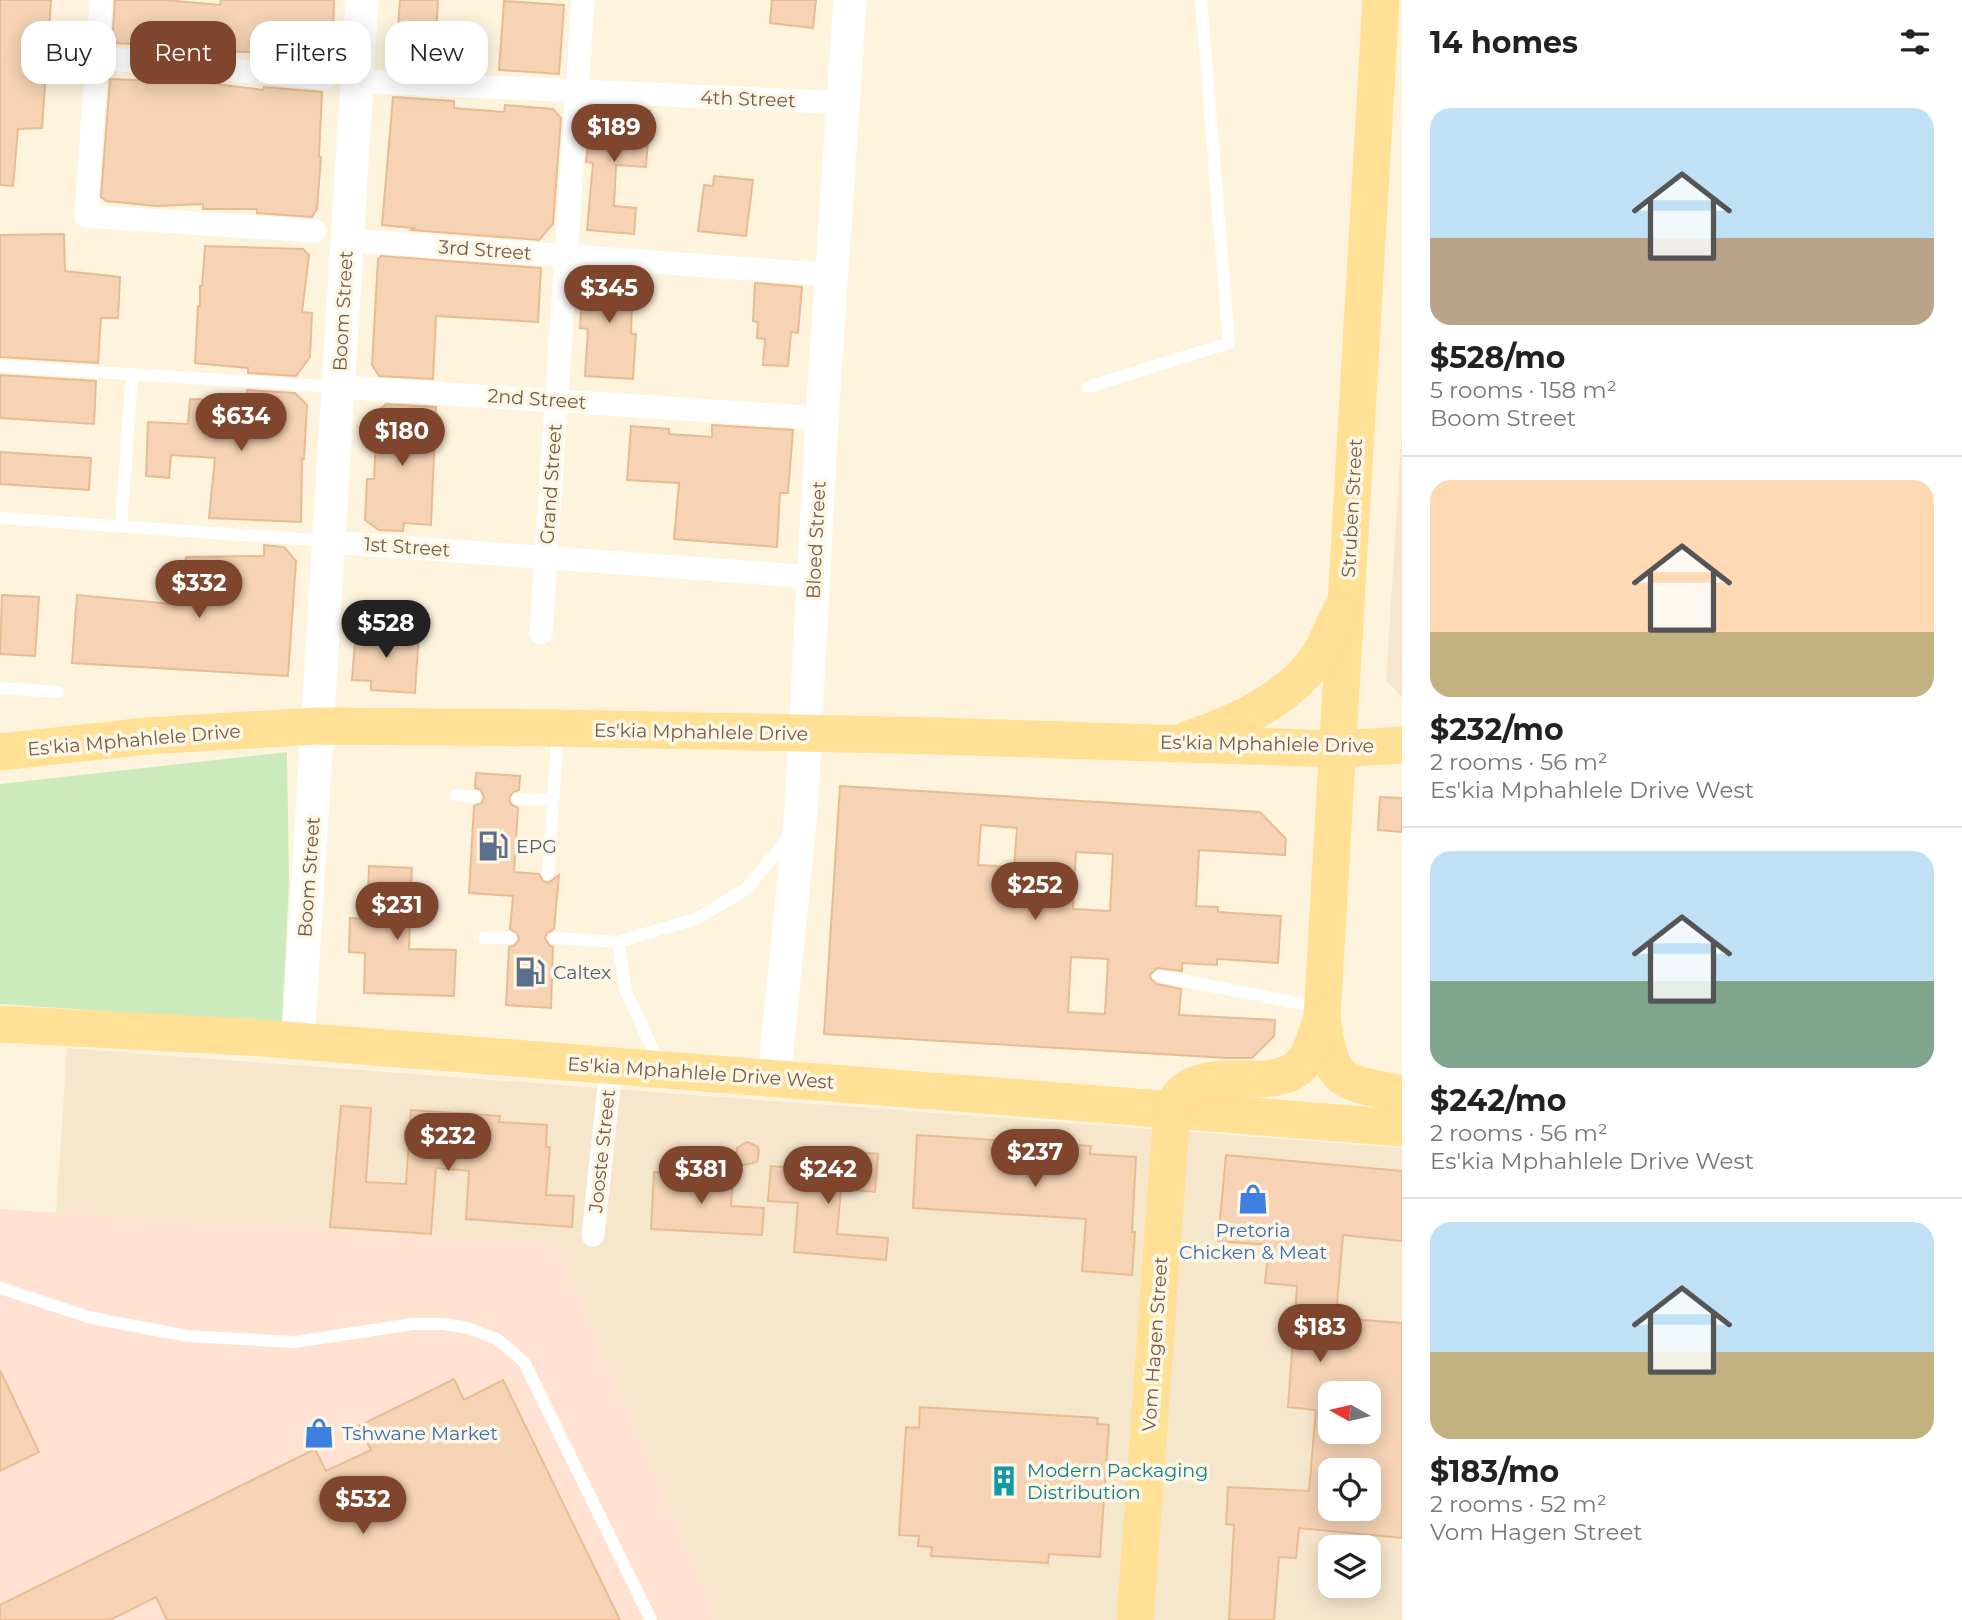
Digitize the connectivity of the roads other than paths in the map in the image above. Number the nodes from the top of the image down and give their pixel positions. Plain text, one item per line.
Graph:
1 (101, 0) edge
2 (362, 0) edge
3 (583, 0) edge
4 (850, 0) edge
5 (1201, 0) edge
6 (1381, 0) edge
7 (100, 21) edge
8 (356, 21) edge
9 (116, 60) edge
10 (250, 71) edge
11 (371, 81) edge
12 (95, 84) edge
13 (341, 84) edge
14 (577, 92) junction
15 (844, 103) junction
16 (315, 231) dead end
17 (348, 240) junction
18 (566, 255) junction
19 (832, 275) junction
20 (0, 366) edge
21 (132, 374) junction
22 (339, 387) junction
23 (1088, 387) dead end
24 (557, 400) junction
25 (822, 418) junction
26 (0, 518) edge
27 (121, 526) junction
28 (329, 542) junction
29 (546, 558) junction
30 (815, 577) junction
31 (1346, 600) junction
32 (541, 633) dead end
33 (0, 688) edge
34 (58, 692) dead end
35 (318, 726) junction
36 (558, 728) junction
37 (805, 734) junction
38 (1175, 744) junction
39 (1402, 745) edge
40 (1338, 748) junction
41 (0, 752) edge
42 (456, 795) dead end
43 (475, 797) dead end
44 (518, 799) dead end
45 (553, 800) junction
46 (801, 810) junction
47 (548, 874) dead end
48 (484, 938) dead end
49 (510, 938) dead end
50 (554, 939) dead end
51 (618, 942) junction
52 (1159, 976) dead end
53 (1323, 1012) junction
54 (0, 1024) edge
55 (247, 1037) junction
56 (299, 1041) junction
57 (0, 1050) edge
58 (611, 1067) junction
59 (663, 1070) junction
60 (774, 1079) junction
61 (1402, 1094) edge
62 (1182, 1111) junction
63 (1402, 1128) edge
64 (593, 1235) dead end
65 (0, 1287) edge
66 (651, 1620) edge
67 (1135, 1620) edge
68 (1159, 1620) edge

1 - 7 street
2 - 8 main road, Boom Street
3 - 14 street, Grand Street
4 - 15 main road, Bloed Street
5 - 23 lane
6 - 31 main road, Struben Street
9 - 10 street, 4th Street
11 - 14 street, 4th Street
12 - 16 street
13 - 17 main road, Boom Street
14 - 15 street, 4th Street
14 - 18 street, Grand Street
15 - 19 main road, Bloed Street
17 - 18 street, 3rd Street
17 - 22 main road, Boom Street
18 - 19 street, 3rd Street
18 - 24 street, Grand Street
19 - 25 main road, Bloed Street
20 - 21 lane, 2nd Street
21 - 22 lane, 2nd Street
21 - 27 lane
22 - 24 street, 2nd Street
22 - 28 main road, Boom Street
24 - 25 street, 2nd Street
24 - 29 street, Grand Street
25 - 30 main road, Bloed Street
26 - 27 lane, 1st Street
27 - 28 lane, 1st Street
28 - 29 street, 1st Street
28 - 35 main road, Boom Street
29 - 30 street, 1st Street
29 - 32 street, Grand Street
30 - 37 main road, Bloed Street
31 - 38 main road
31 - 40 main road, Struben Street
33 - 34 lane
35 - 36 main road, Es'kia Mphahlele Drive
35 - 41 main road, Es'kia Mphahlele Drive
35 - 56 main road, Boom Street
36 - 37 main road, Es'kia Mphahlele Drive
36 - 45 lane
37 - 38 main road, Es'kia Mphahlele Drive
37 - 46 main road, Bloed Street
38 - 40 main road, Es'kia Mphahlele Drive
39 - 40 main road, Es'kia Mphahlele Drive
40 - 53 main road, Struben Street
42 - 43 lane
44 - 45 lane
45 - 47 lane
46 - 51 lane
46 - 60 main road, Bloed Street
48 - 49 lane
50 - 51 lane
51 - 59 lane
52 - 53 lane
53 - 61 main road
53 - 62 main road
54 - 55 main road, Es'kia Mphahlele Drive West
55 - 56 main road, Es'kia Mphahlele Drive West
55 - 57 main road
56 - 58 main road, Es'kia Mphahlele Drive West
58 - 59 main road, Es'kia Mphahlele Drive West
58 - 64 street, Jooste Street
59 - 60 main road, Es'kia Mphahlele Drive West
60 - 62 main road, Es'kia Mphahlele Drive West
62 - 63 main road, Es'kia Mphahlele Drive West
62 - 67 main road, Vom Hagen Street
62 - 68 main road, Vom Hagen Street
65 - 66 lane

